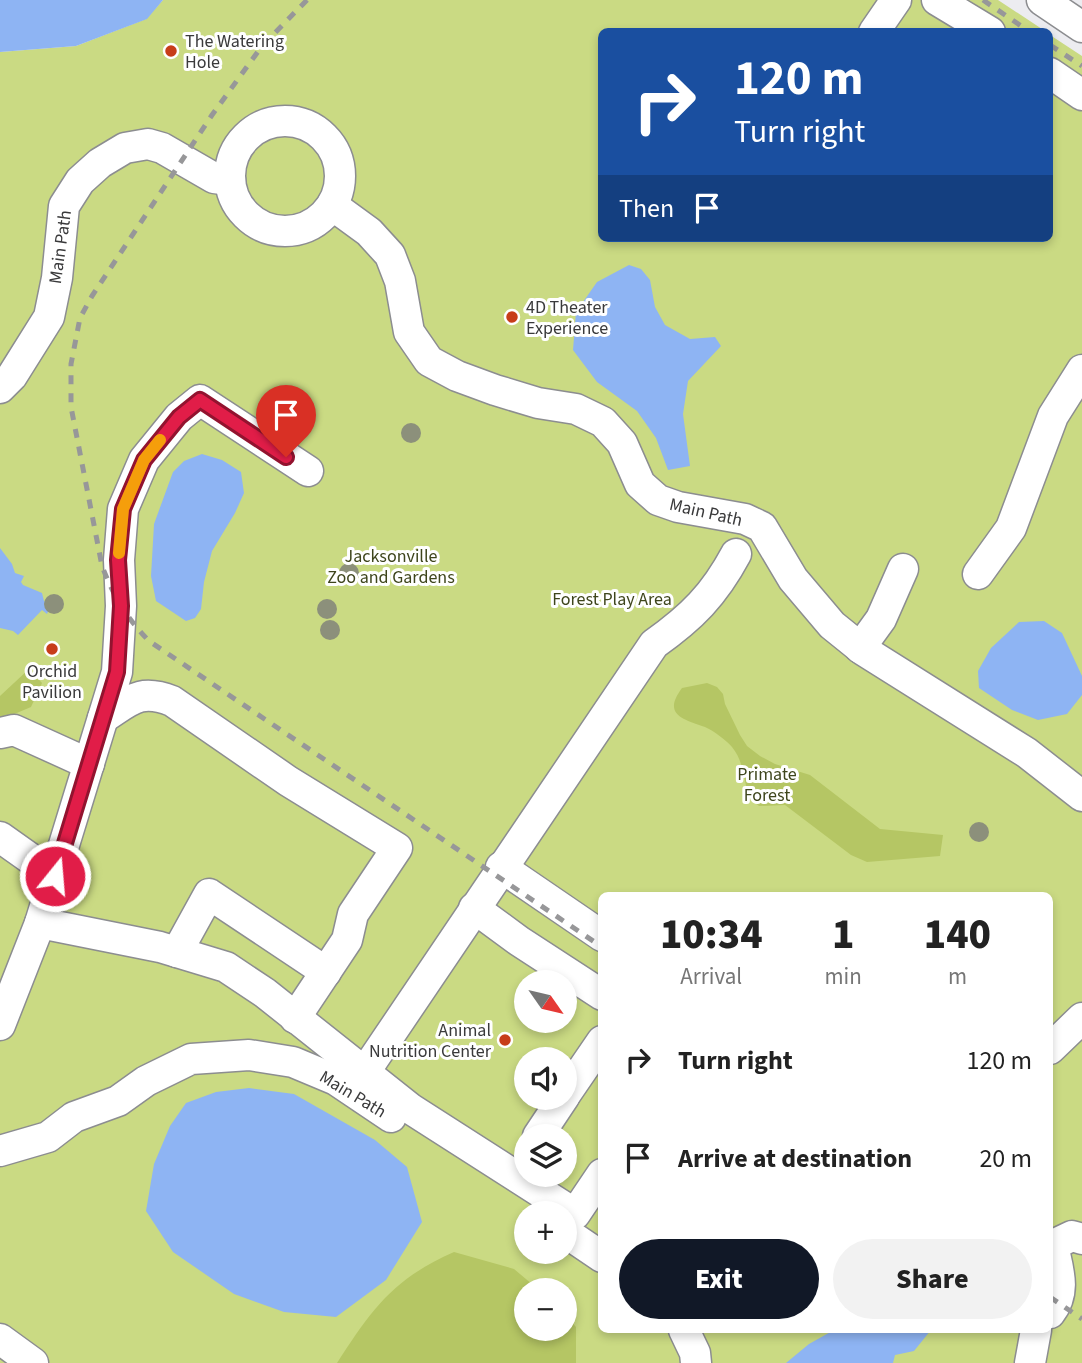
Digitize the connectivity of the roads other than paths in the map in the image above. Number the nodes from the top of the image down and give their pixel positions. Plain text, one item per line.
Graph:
1 (896, 0) edge
2 (937, 0) edge
3 (1042, 0) edge
4 (1082, 27) edge
5 (877, 28) edge
6 (983, 28) edge
7 (1053, 75) edge
8 (1082, 95) edge
9 (230, 180) junction
10 (332, 205) junction
11 (1082, 370) edge
12 (0, 388) edge
13 (308, 471) dead end
14 (736, 554) dead end
15 (903, 569) dead end
16 (978, 574) dead end
17 (860, 648) junction
18 (103, 718) junction
19 (0, 733) edge
20 (89, 764) junction
21 (1068, 785) edge
22 (0, 837) edge
23 (501, 867) junction
24 (55, 876) junction
25 (474, 908) junction
26 (40, 923) junction
27 (598, 933) edge
28 (177, 952) junction
29 (326, 972) junction
30 (598, 992) edge
31 (295, 1018) junction
32 (1082, 1018) edge
33 (0, 1025) edge
34 (1053, 1046) edge
35 (598, 1047) edge
36 (364, 1073) junction
37 (577, 1078) edge
38 (0, 1151) edge
39 (514, 1160) edge
40 (598, 1180) edge
41 (545, 1187) edge
42 (518, 1201) edge
43 (1082, 1239) edge
44 (577, 1240) edge
45 (1053, 1245) edge
46 (1053, 1245) edge
47 (598, 1254) edge
48 (1053, 1309) edge
49 (685, 1333) edge
50 (1035, 1333) edge
51 (0, 1339) edge
52 (33, 1363) edge
53 (696, 1363) edge
54 (1030, 1363) edge

1 - 5 street
2 - 6 street
3 - 4 street
7 - 8 street
9 - 10 street
9 - 10 street
9 - 12 street, Main Path
10 - 17 street, Main Path
11 - 16 street
13 - 18 street
14 - 23 street
15 - 17 street
17 - 21 street, Main Path
18 - 20 street
18 - 29 street
19 - 20 street
20 - 24 street
22 - 24 street
23 - 25 street
23 - 27 street
24 - 26 street
25 - 30 street
25 - 36 street
26 - 28 street
26 - 33 street
28 - 29 street
28 - 31 street
29 - 31 street
31 - 36 street
32 - 34 street
35 - 37 street
36 - 39 street
38 - 42 street, Main Path
40 - 41 street
43 - 46 street
44 - 47 street
45 - 48 street
49 - 53 street
50 - 54 street
51 - 52 street

